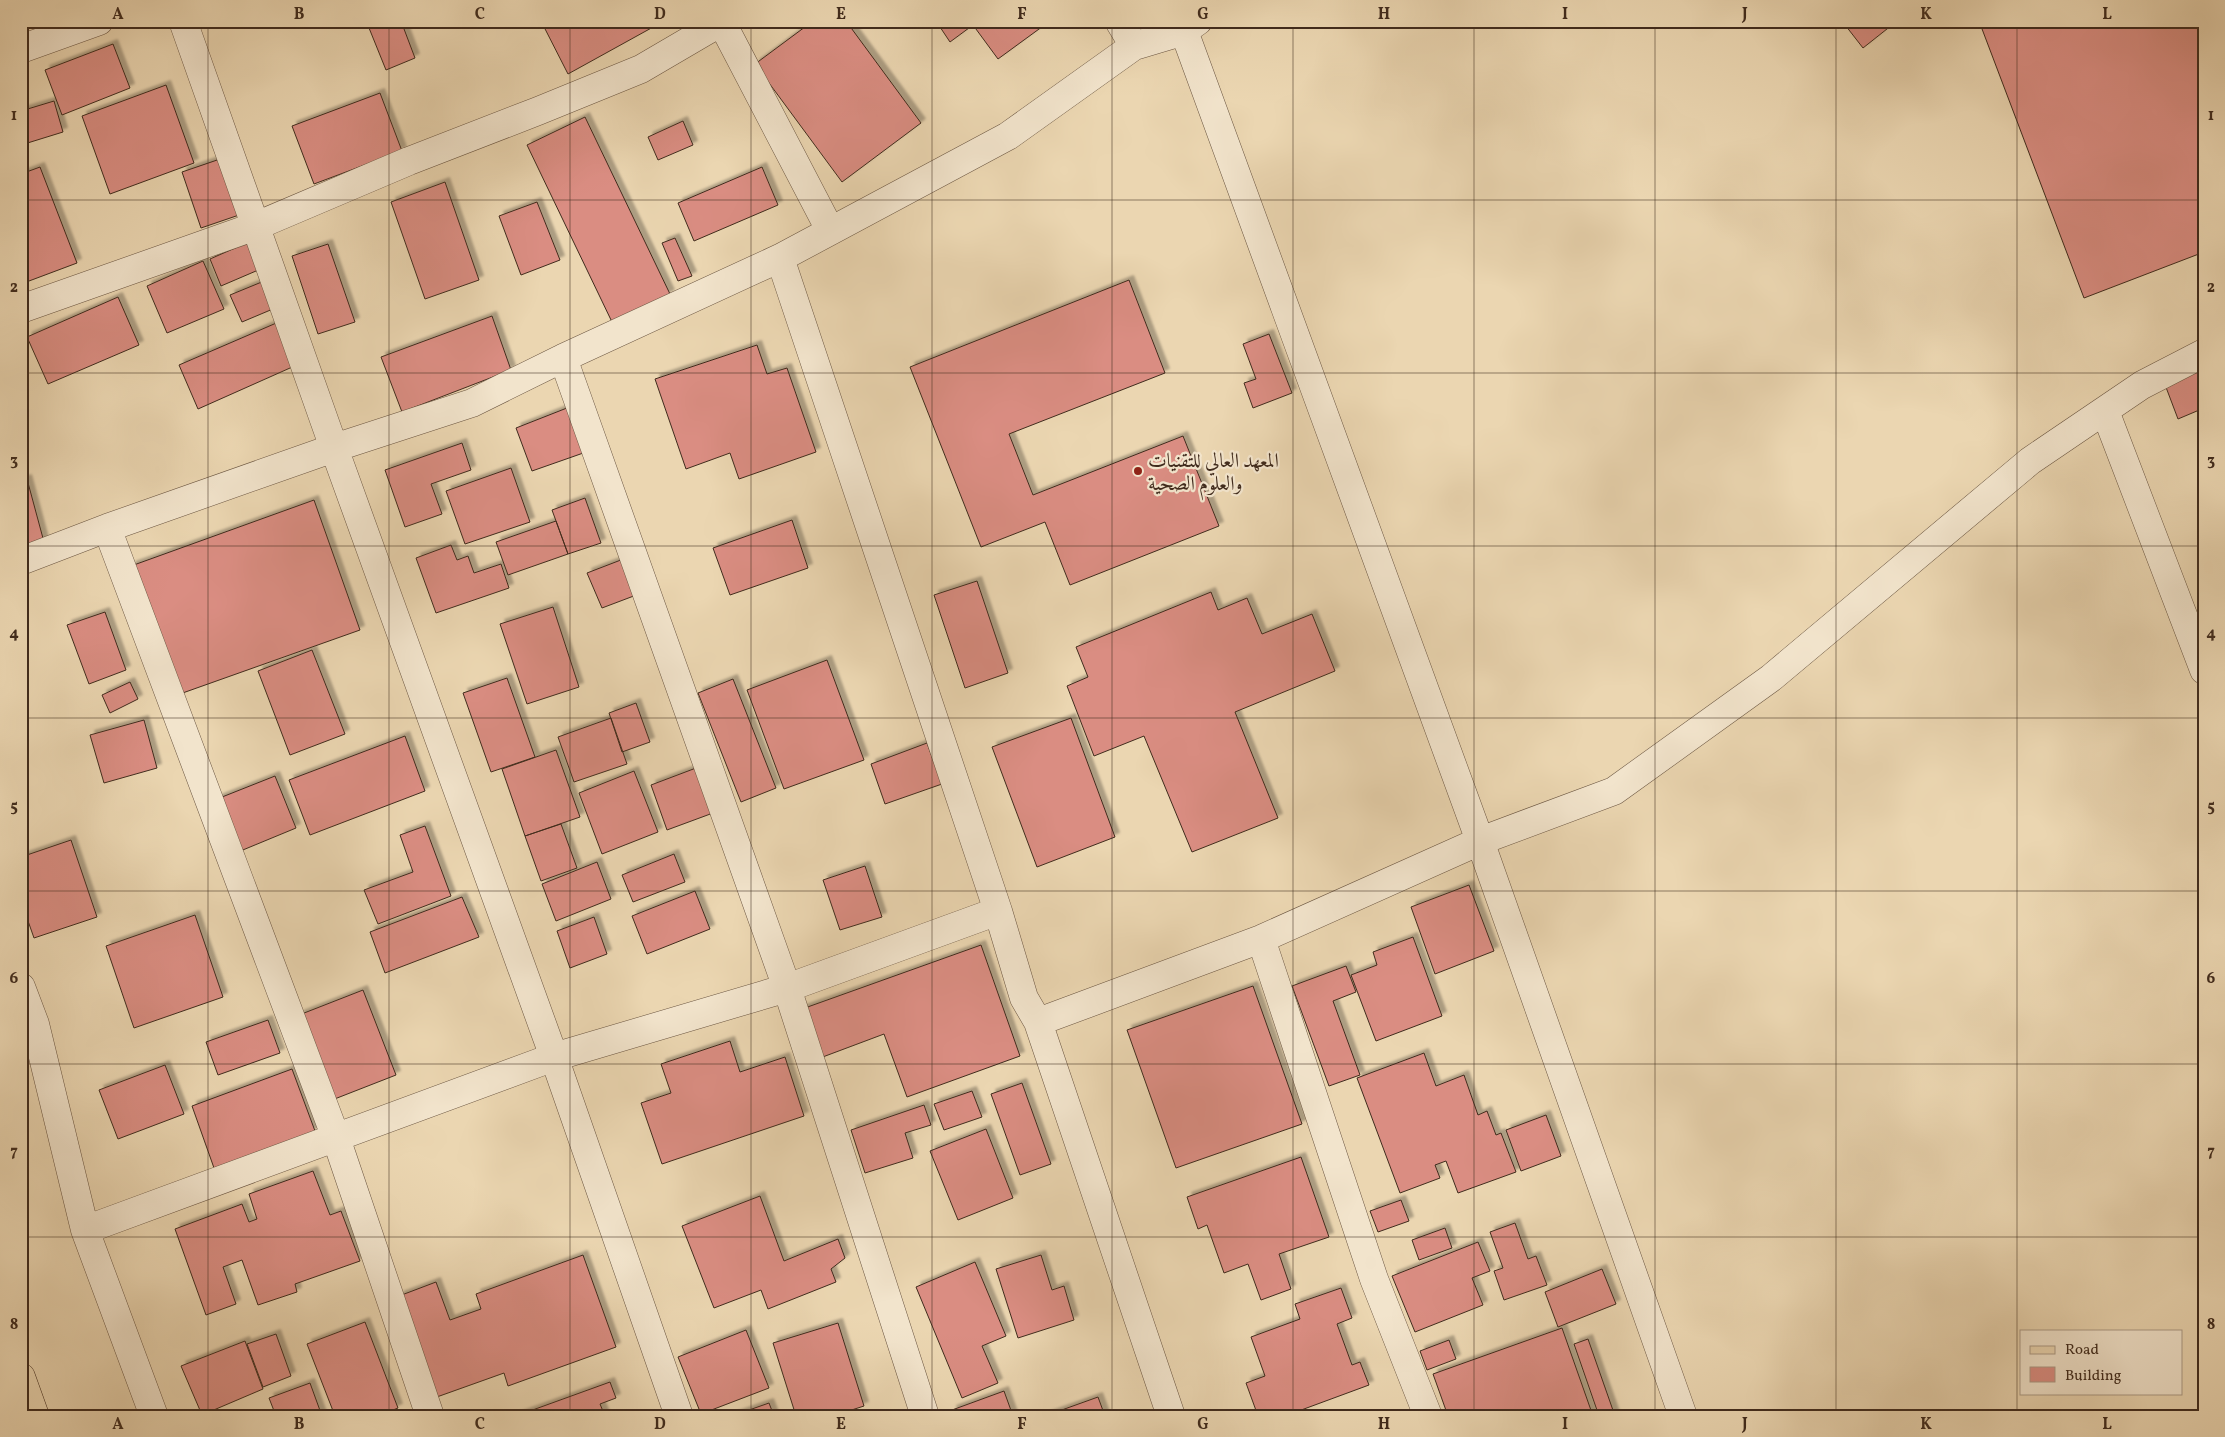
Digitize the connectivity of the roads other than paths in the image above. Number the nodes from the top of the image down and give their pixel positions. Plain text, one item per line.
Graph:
1 (99, 21) edge
2 (183, 21) edge
3 (1119, 21) edge
4 (721, 22) edge
5 (1191, 26) edge
6 (1134, 46) junction
7 (21, 49) edge
8 (256, 226) junction
9 (830, 230) junction
10 (780, 258) junction
11 (21, 309) edge
12 (2204, 354) edge
13 (563, 358) junction
14 (2105, 411) junction
15 (334, 448) junction
16 (107, 528) junction
17 (21, 561) edge
18 (2204, 670) edge
19 (1480, 841) junction
20 (998, 911) junction
21 (1261, 939) junction
22 (21, 987) edge
23 (787, 988) junction
24 (1038, 1022) junction
25 (554, 1057) junction
26 (336, 1138) junction
27 (85, 1230) junction
28 (21, 1377) edge
29 (1678, 1413) edge
30 (35, 1416) edge
31 (154, 1416) edge
32 (430, 1416) edge
33 (679, 1416) edge
34 (925, 1416) edge
35 (1171, 1416) edge
36 (1428, 1416) edge

1 - 7 street
2 - 8 street
3 - 6 street
4 - 8 street
4 - 9 street
5 - 6 street
5 - 19 street
6 - 9 street
8 - 11 street
8 - 15 street
9 - 10 street
10 - 13 street
10 - 20 street
12 - 14 street
13 - 15 street
13 - 23 street
14 - 18 street
14 - 19 street
15 - 16 street
15 - 25 street
16 - 17 street
16 - 26 street
19 - 21 street
19 - 29 street
20 - 23 street
20 - 24 street
21 - 24 street
21 - 36 street
22 - 27 street
23 - 25 street
23 - 34 street
24 - 35 street
25 - 26 street
25 - 33 street
26 - 27 street
26 - 32 street
27 - 31 street
28 - 30 main road

